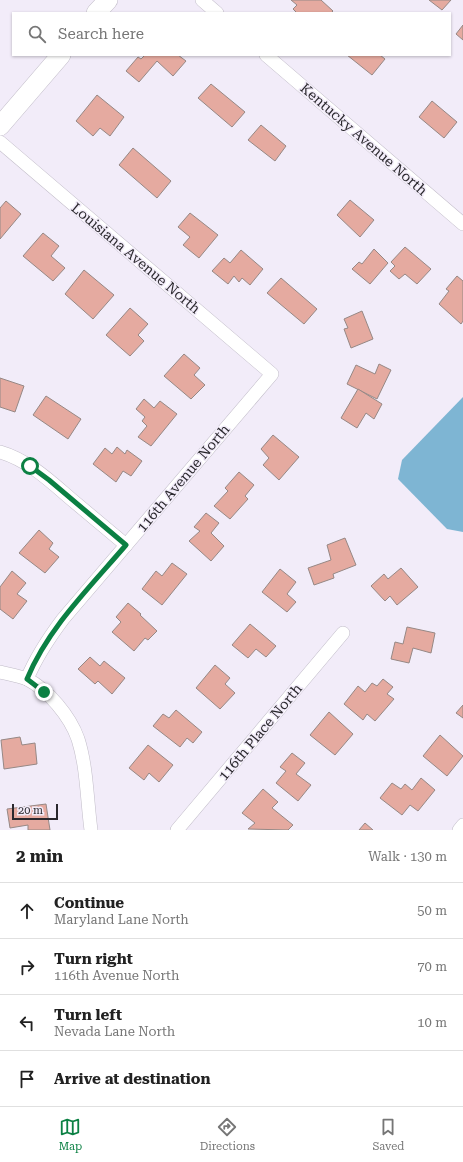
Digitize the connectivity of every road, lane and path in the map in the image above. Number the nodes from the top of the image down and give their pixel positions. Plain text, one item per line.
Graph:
1 (108, 0) edge
2 (202, 0) edge
3 (97, 12) edge
4 (216, 12) edge
5 (60, 56) edge
6 (267, 56) edge
7 (0, 126) edge
8 (0, 142) edge
9 (463, 224) edge
10 (272, 374) joint
11 (0, 452) edge
12 (126, 545) junction
13 (343, 633) dead end
14 (0, 672) edge
15 (27, 679) junction
16 (463, 825) edge
17 (90, 830) edge
18 (177, 830) edge
19 (459, 830) edge

1 - 3 street
2 - 4 street
5 - 7 street
6 - 9 street, Kentucky Avenue North
8 - 10 street, Louisiana Avenue North
10 - 12 street, 116th Avenue North
11 - 12 street
12 - 15 street, 116th Avenue North
13 - 18 street, 116th Place North
14 - 15 street
15 - 17 street
16 - 19 street

